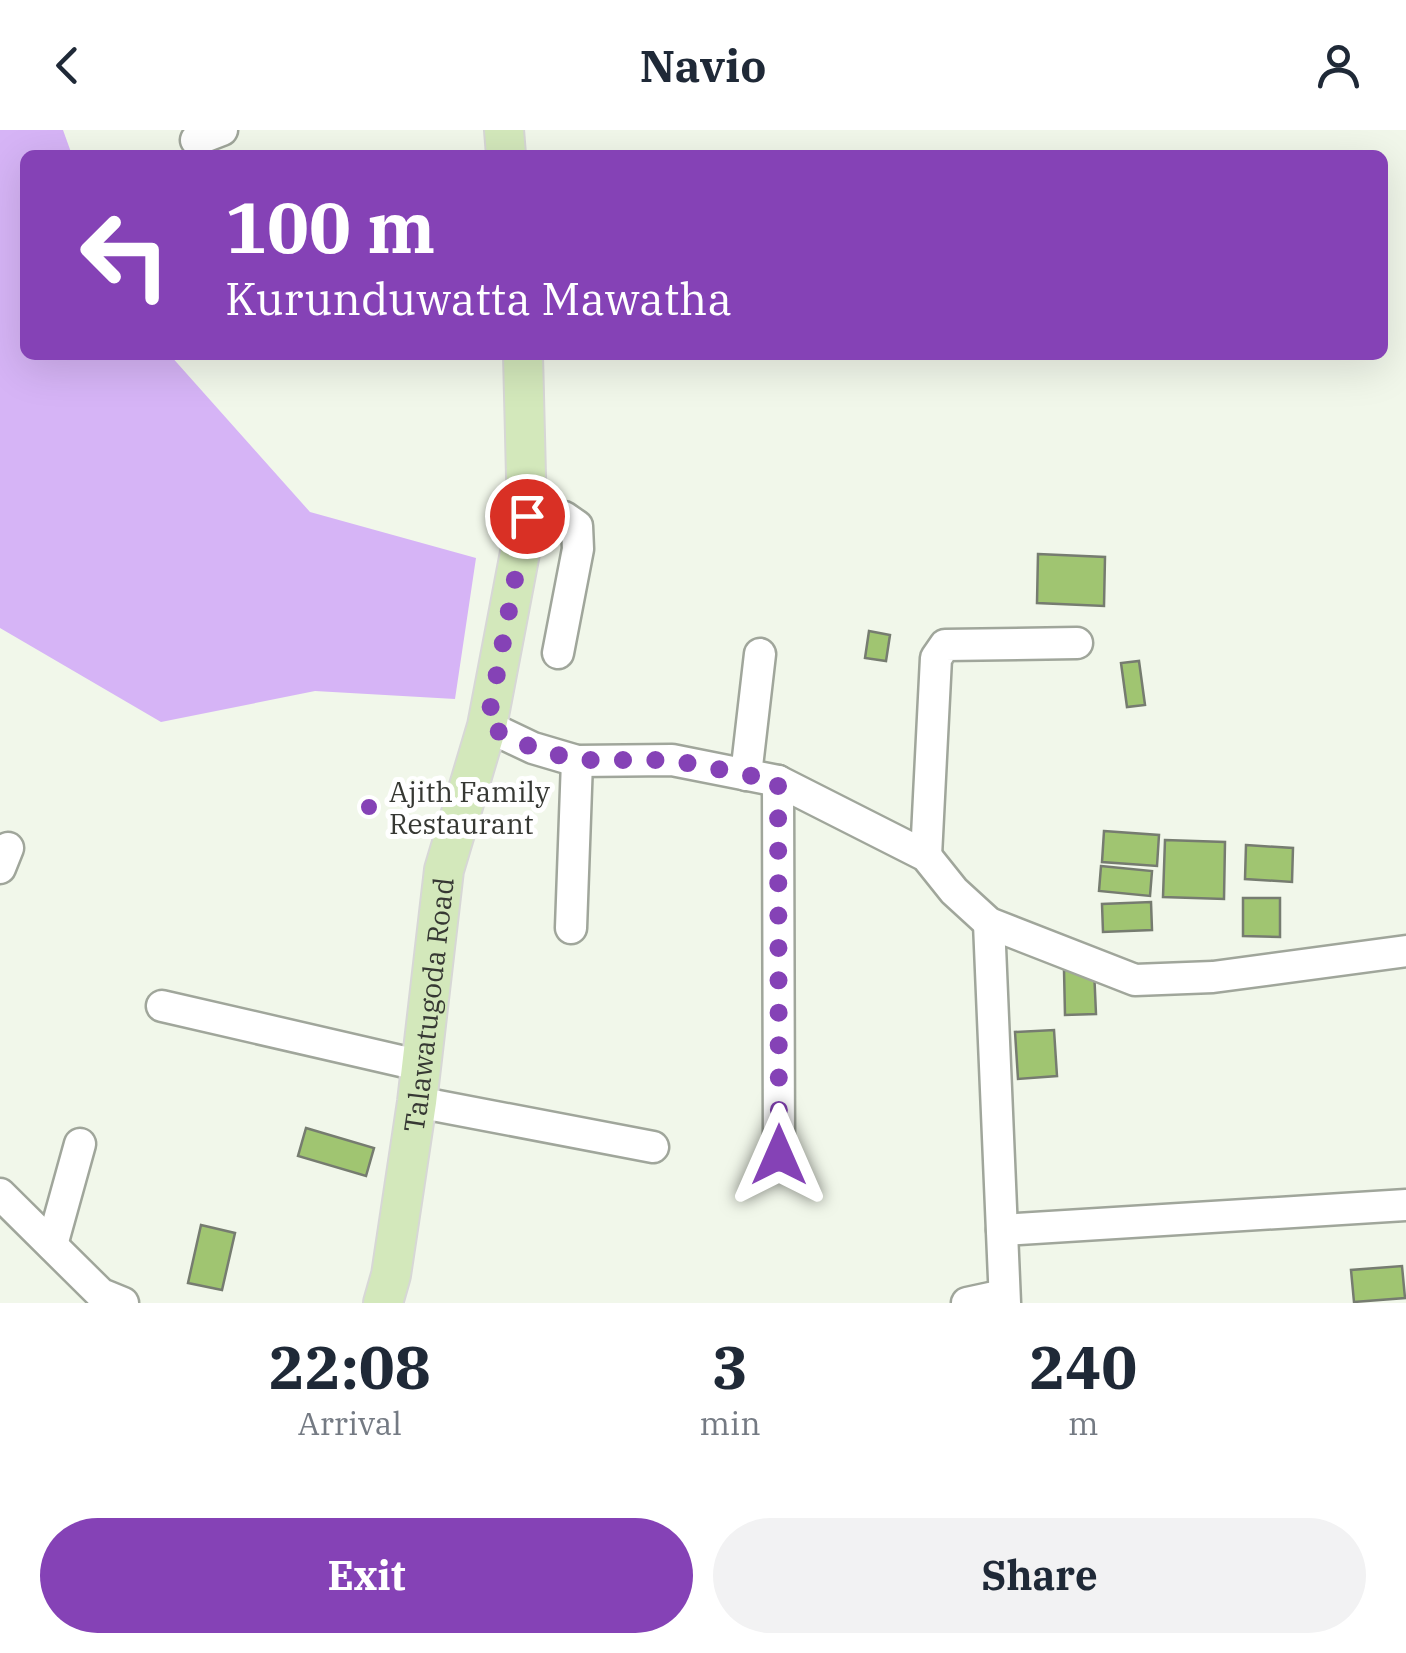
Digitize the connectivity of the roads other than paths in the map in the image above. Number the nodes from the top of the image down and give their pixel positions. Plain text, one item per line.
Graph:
1 (523, 360) edge
2 (527, 516) junction
3 (1077, 644) dead end
4 (558, 654) dead end
5 (760, 654) dead end
6 (487, 726) junction
7 (576, 760) junction
8 (746, 775) junction
9 (778, 781) junction
10 (926, 856) junction
11 (988, 924) junction
12 (571, 928) dead end
13 (1406, 951) edge
14 (162, 1006) dead end
15 (417, 1084) junction
16 (80, 1144) dead end
17 (653, 1147) dead end
18 (779, 1155) dead end
19 (0, 1194) edge
20 (1406, 1206) edge
21 (1002, 1230) junction
22 (52, 1246) junction
23 (1004, 1299) edge
24 (123, 1303) edge
25 (382, 1303) edge
26 (967, 1303) edge

1 - 2 main road, Talawatugoda Road
2 - 4 street
2 - 6 main road, Talawatugoda Road
3 - 10 street
5 - 8 street
6 - 7 street
6 - 15 main road, Talawatugoda Road
7 - 8 street
7 - 12 street
8 - 9 street
9 - 10 street
9 - 18 street
10 - 11 street
11 - 13 street
11 - 21 street
14 - 15 street
15 - 17 street
15 - 25 main road, Talawatugoda Road
16 - 22 street
19 - 22 street
20 - 21 street
21 - 23 street
22 - 24 street
23 - 26 street

